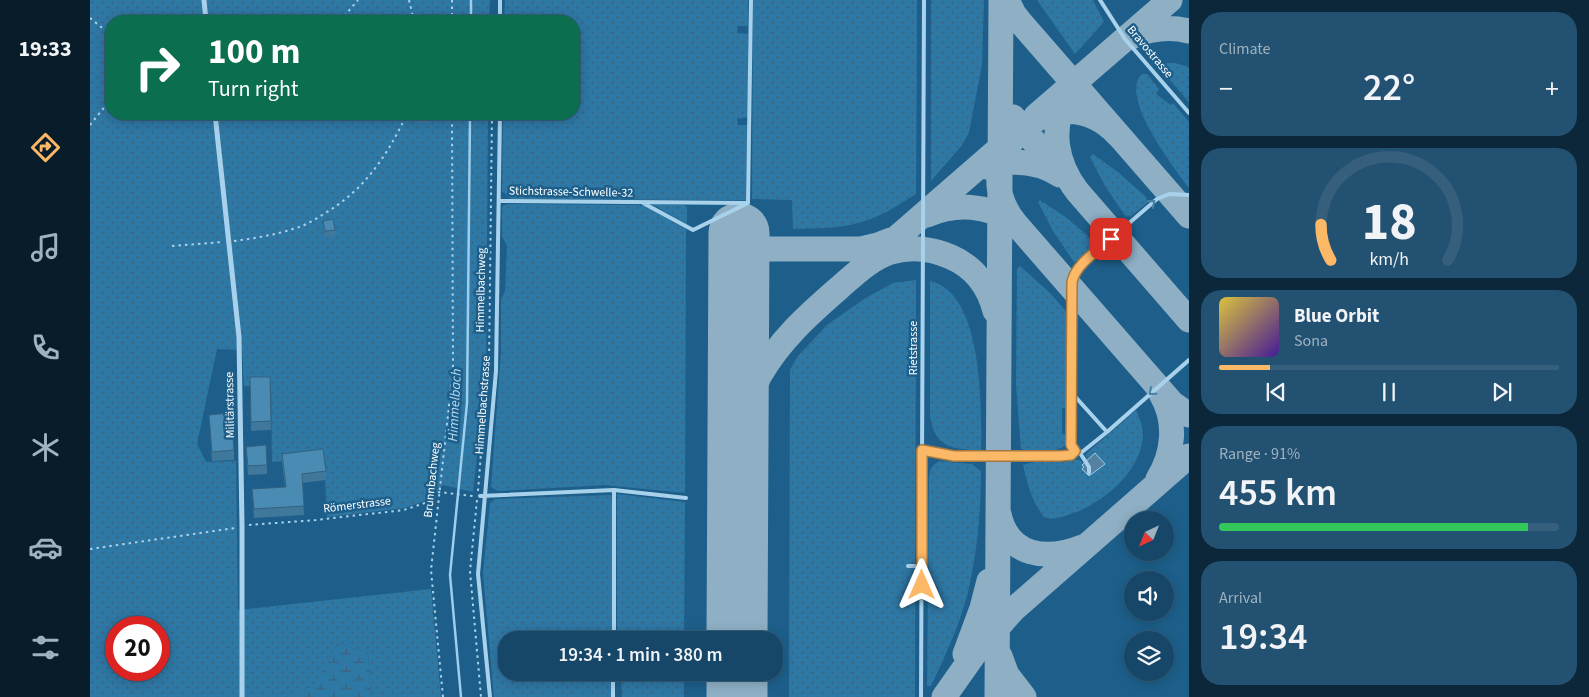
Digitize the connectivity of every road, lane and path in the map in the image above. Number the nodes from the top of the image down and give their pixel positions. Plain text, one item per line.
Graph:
1 (204, 0) edge
2 (358, 0) edge
3 (409, 0) edge
4 (452, 0) edge
5 (500, 0) edge
6 (751, 0) edge
7 (924, 0) edge
8 (1100, 0) edge
9 (205, 15) edge
10 (345, 15) edge
11 (413, 15) edge
12 (452, 15) edge
13 (500, 15) edge
14 (90, 18) edge
15 (105, 30) edge
16 (105, 106) edge
17 (1189, 113) edge
18 (216, 120) edge
19 (404, 120) edge
20 (452, 120) edge
21 (492, 120) edge
22 (500, 120) edge
23 (90, 124) edge
24 (1189, 195) edge
25 (499, 201) junction
26 (643, 203) junction
27 (748, 203) junction
28 (229, 242) junction
29 (172, 246) dead end
30 (1189, 360) edge
31 (489, 368) dead end
32 (1072, 392) junction
33 (1107, 432) junction
34 (482, 446) dead end
35 (922, 450) junction
36 (1077, 452) junction
37 (1089, 473) dead end
38 (614, 490) junction
39 (439, 492) junction
40 (468, 495) dead end
41 (479, 496) joint
42 (486, 497) junction
43 (686, 498) dead end
44 (242, 526) junction
45 (90, 549) edge
46 (908, 566) dead end
47 (922, 566) junction
48 (614, 631) edge
49 (613, 681) edge
50 (242, 697) edge
51 (443, 697) edge
52 (490, 697) edge
53 (613, 697) edge
54 (921, 697) edge

1 - 9 street
2 - 10 path
3 - 11 path
4 - 12 path
5 - 13 lane
6 - 27 lane
7 - 35 lane, Rietstrasse
8 - 17 lane, Bravostrasse
14 - 15 path
16 - 23 path
18 - 28 street, Militärstrasse
19 - 28 path
20 - 39 path, Brunnbachweg
21 - 31 path, Himmelbachweg
22 - 25 lane, Himmelbachstrasse
32 -> 24 lane
25 - 26 lane, Stichstrasse-Schwelle-32
25 - 42 lane, Himmelbachstrasse
26 - 27 lane, Stichstrasse-Schwelle-32
26 - 27 lane, Stichstrasse-Schwelle-32
28 - 29 path
28 - 44 street, Militärstrasse
30 -> 33 lane
32 - 33 lane
32 - 36 lane
33 - 36 lane
34 - 41 path
35 - 36 lane
35 - 47 lane, Rietstrasse
36 - 37 lane
38 - 42 lane
38 - 43 lane
38 - 48 lane
39 - 40 path
39 - 44 path, Römerstrasse
39 - 51 path, Brunnbachweg
41 - 42 lane
42 - 52 lane, Himmelbachstrasse
44 - 45 path, Römerstrasse
44 - 50 street, Militärstrasse
46 - 47 lane
47 - 54 lane, Rietstrasse
49 - 53 lane

